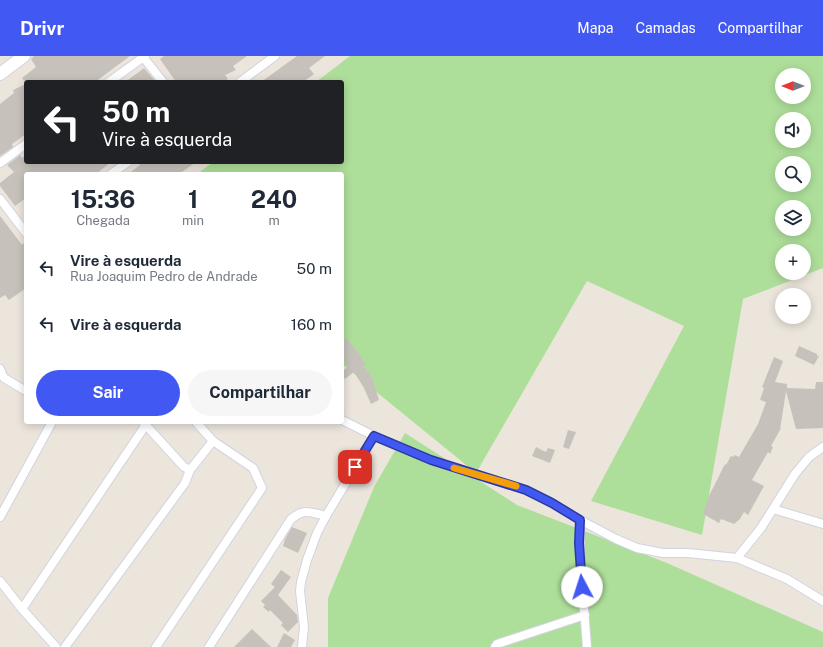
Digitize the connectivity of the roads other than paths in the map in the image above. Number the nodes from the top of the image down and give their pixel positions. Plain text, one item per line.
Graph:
1 (24, 56) edge
2 (275, 56) edge
3 (144, 57) edge
4 (0, 74) edge
5 (112, 80) edge
6 (161, 80) edge
7 (243, 80) edge
8 (24, 145) edge
9 (0, 163) edge
10 (125, 164) edge
11 (115, 172) edge
12 (0, 199) edge
13 (24, 230) edge
14 (0, 369) edge
15 (2, 380) edge
16 (24, 390) edge
17 (344, 421) edge
18 (51, 424) edge
19 (144, 424) edge
20 (198, 424) edge
21 (374, 436) junction
22 (213, 442) junction
23 (823, 447) edge
24 (190, 470) junction
25 (773, 509) junction
26 (326, 516) junction
27 (0, 517) edge
28 (580, 520) junction
29 (823, 524) edge
30 (738, 558) junction
31 (0, 581) edge
32 (823, 601) edge
33 (22, 609) junction
34 (585, 615) junction
35 (56, 647) edge
36 (65, 647) edge
37 (156, 647) edge
38 (209, 647) edge
39 (302, 647) edge
40 (495, 647) edge
41 (587, 647) edge

1 - 4 main road
2 - 7 street
3 - 5 street
3 - 6 street
8 - 9 street
10 - 11 street
12 - 13 street
14 - 15 street
15 - 16 street
17 - 21 street
18 - 27 street
19 - 24 street
19 - 33 street
20 - 22 street
21 - 26 street
21 - 28 street
22 - 24 street
22 - 37 street
23 - 25 street
24 - 36 street
25 - 29 street
25 - 30 street
26 - 38 street
26 - 39 street
28 - 30 street
28 - 34 street
30 - 32 street
31 - 33 street
33 - 35 street
34 - 40 street
34 - 41 street

